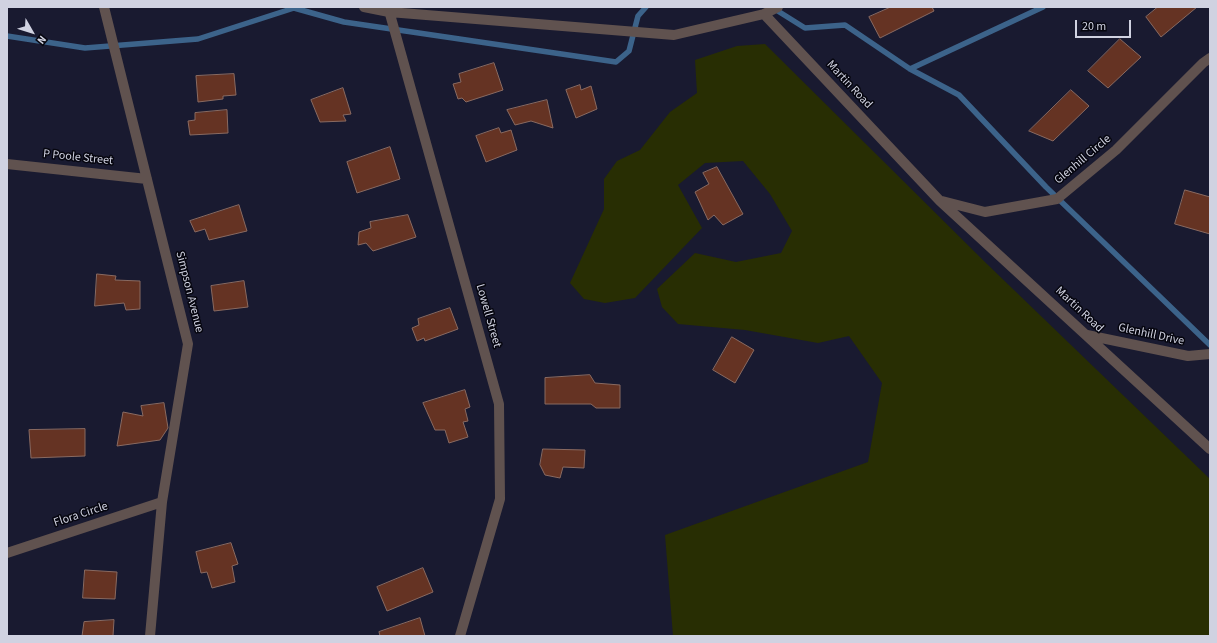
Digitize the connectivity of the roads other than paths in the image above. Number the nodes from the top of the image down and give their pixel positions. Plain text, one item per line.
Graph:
1 (104, 7) edge
2 (364, 7) edge
3 (778, 7) edge
4 (388, 10) edge
5 (764, 14) junction
6 (1210, 58) edge
7 (7, 164) edge
8 (147, 179) junction
9 (940, 201) junction
10 (1087, 335) junction
11 (1210, 354) edge
12 (1210, 449) edge
13 (162, 502) junction
14 (7, 553) edge
15 (150, 636) edge
16 (460, 636) edge

1 - 8 street, Simpson Avenue
2 - 4 street
3 - 5 street
4 - 5 street
4 - 16 street, Lowell Street
5 - 9 street, Martin Road
6 - 9 street, Glenhill Circle
7 - 8 street, P Poole Street
8 - 13 street, Simpson Avenue
9 - 10 street, Martin Road
10 - 11 street, Glenhill Drive
10 - 12 street, Martin Road
13 - 14 street, Flora Circle
13 - 15 street, Simpson Avenue

